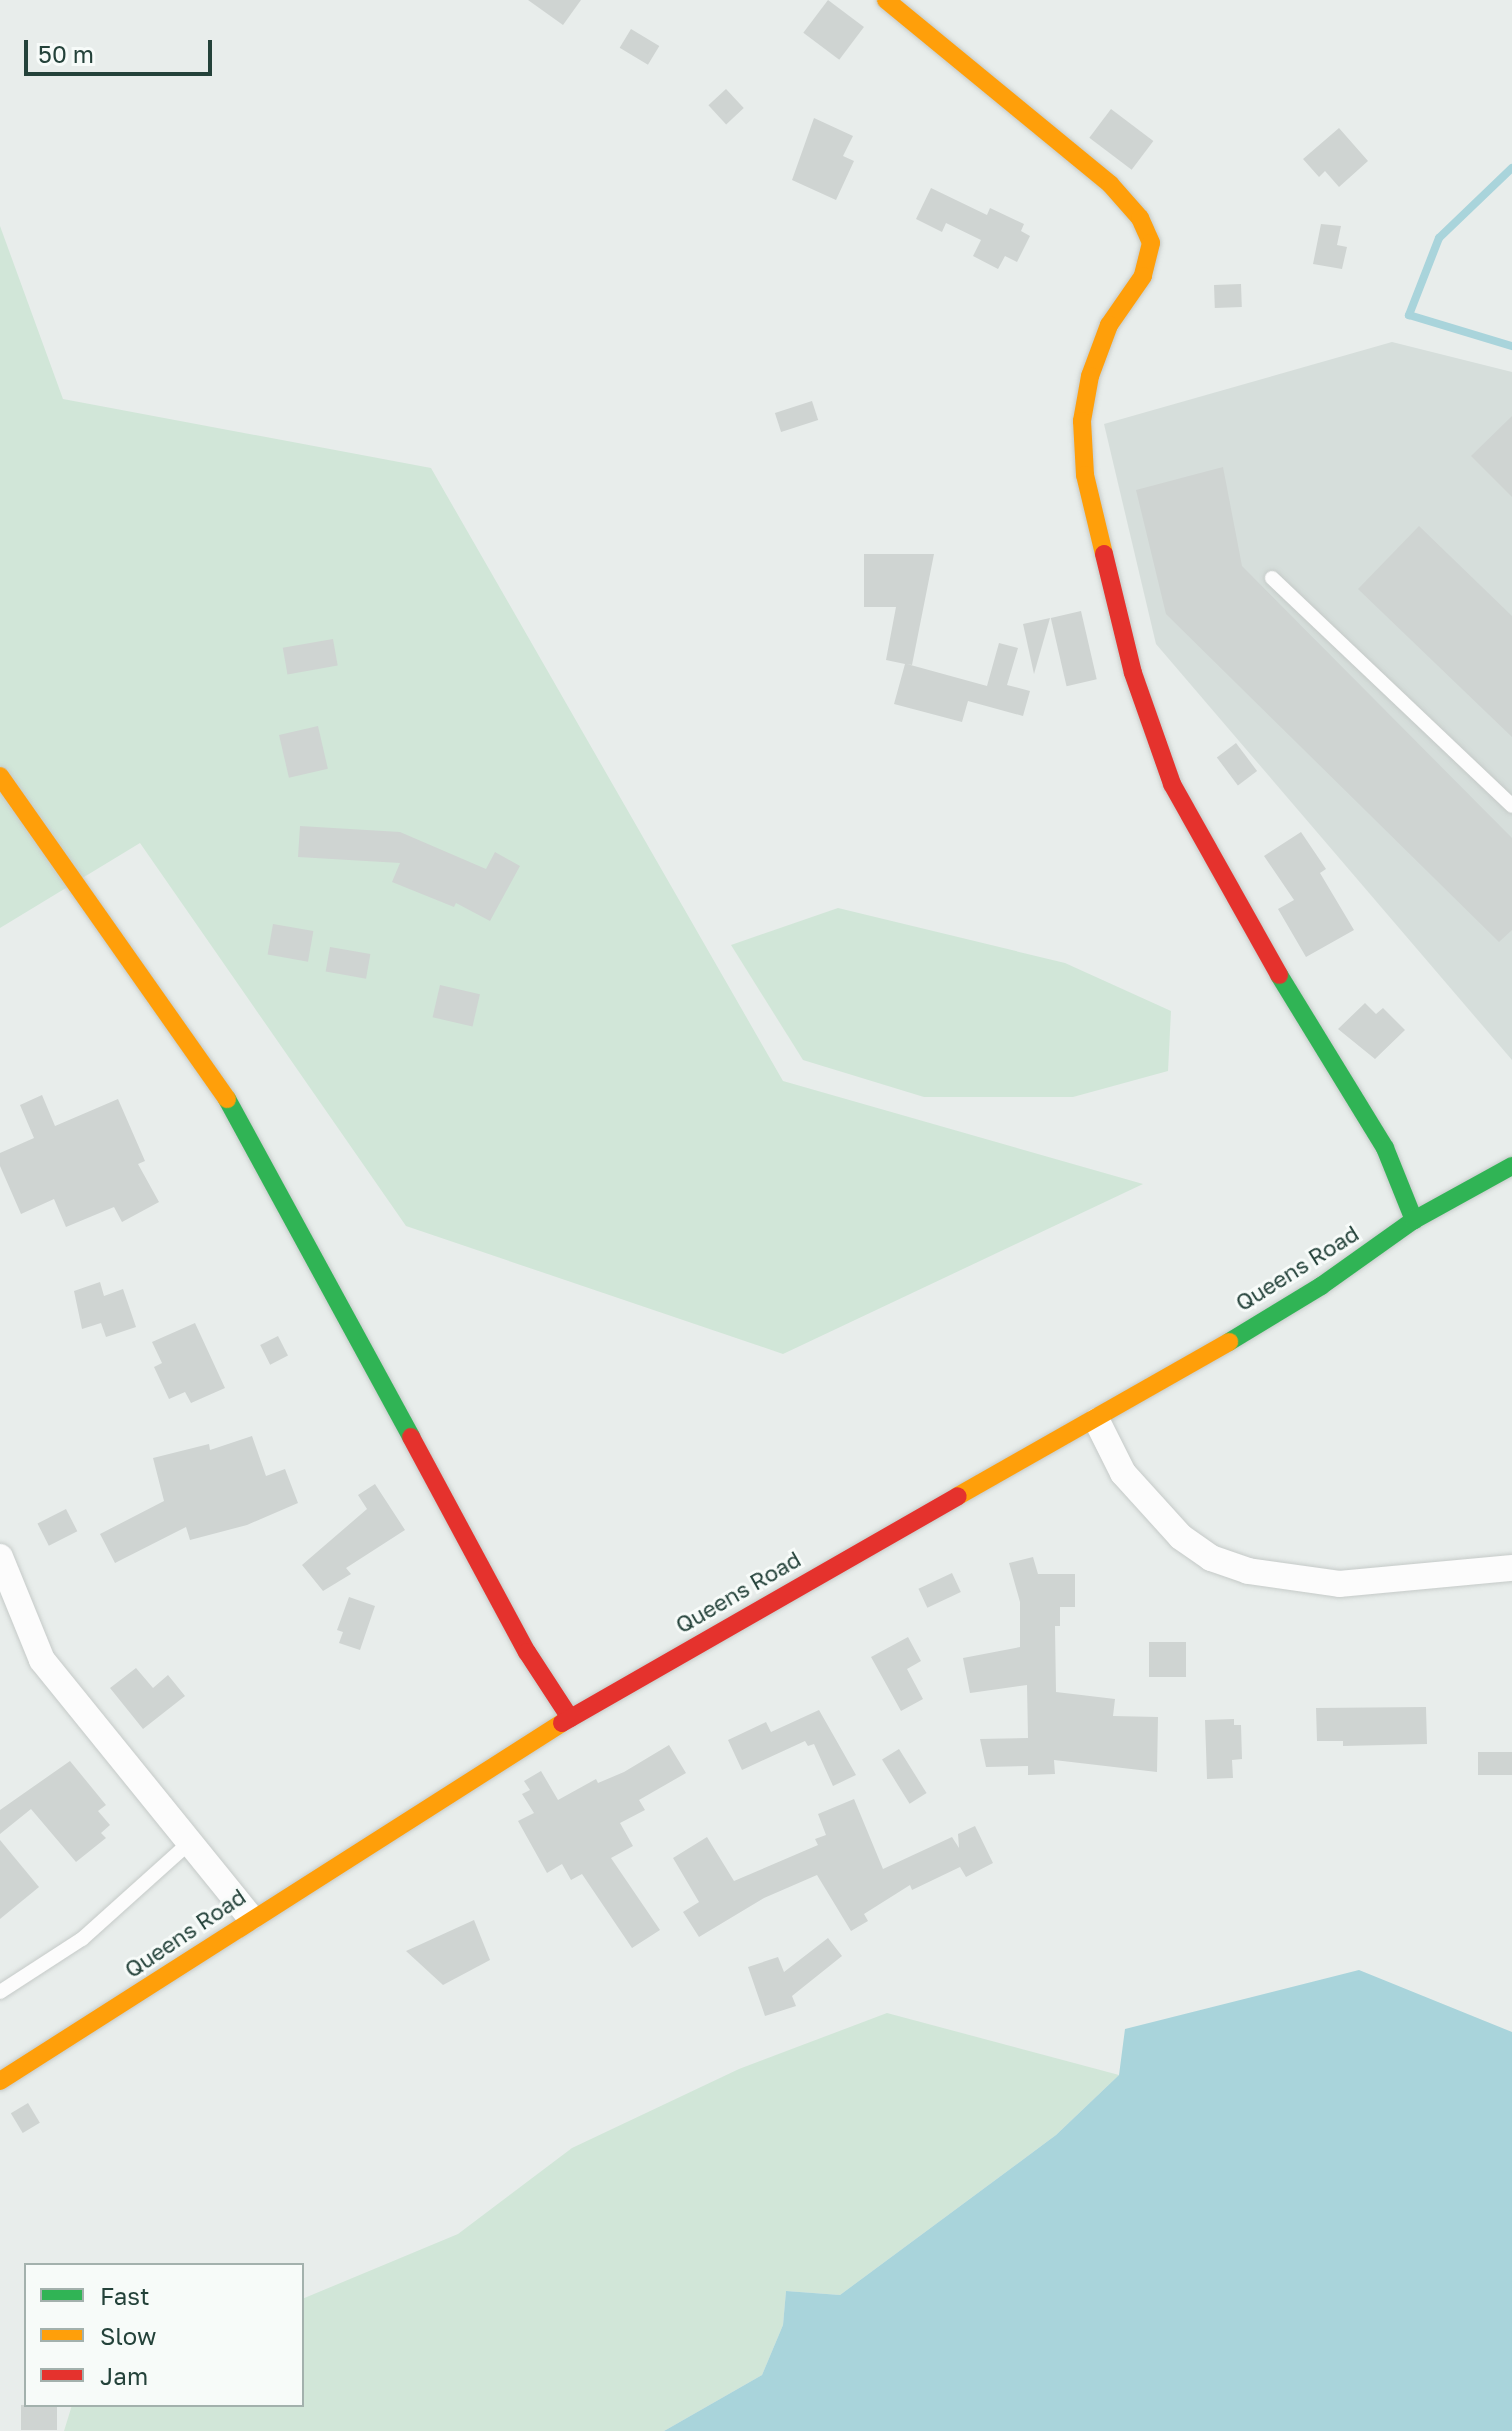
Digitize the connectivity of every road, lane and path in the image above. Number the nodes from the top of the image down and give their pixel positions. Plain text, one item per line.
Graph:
1 (886, 0) edge
2 (1272, 578) dead end
3 (0, 776) edge
4 (1512, 806) edge
5 (1512, 1166) edge
6 (1414, 1220) junction
7 (1097, 1421) junction
8 (0, 1557) edge
9 (1512, 1568) edge
10 (570, 1718) junction
11 (188, 1844) junction
12 (250, 1917) junction
13 (0, 1992) edge
14 (0, 2081) edge

1 - 6 main road
2 - 4 lane
3 - 10 main road
5 - 6 main road, Queens Road
6 - 7 main road, Queens Road
7 - 9 street
7 - 10 main road, Queens Road
8 - 11 street
10 - 12 main road, Queens Road
11 - 12 street
11 - 13 lane
12 - 14 main road, Queens Road

